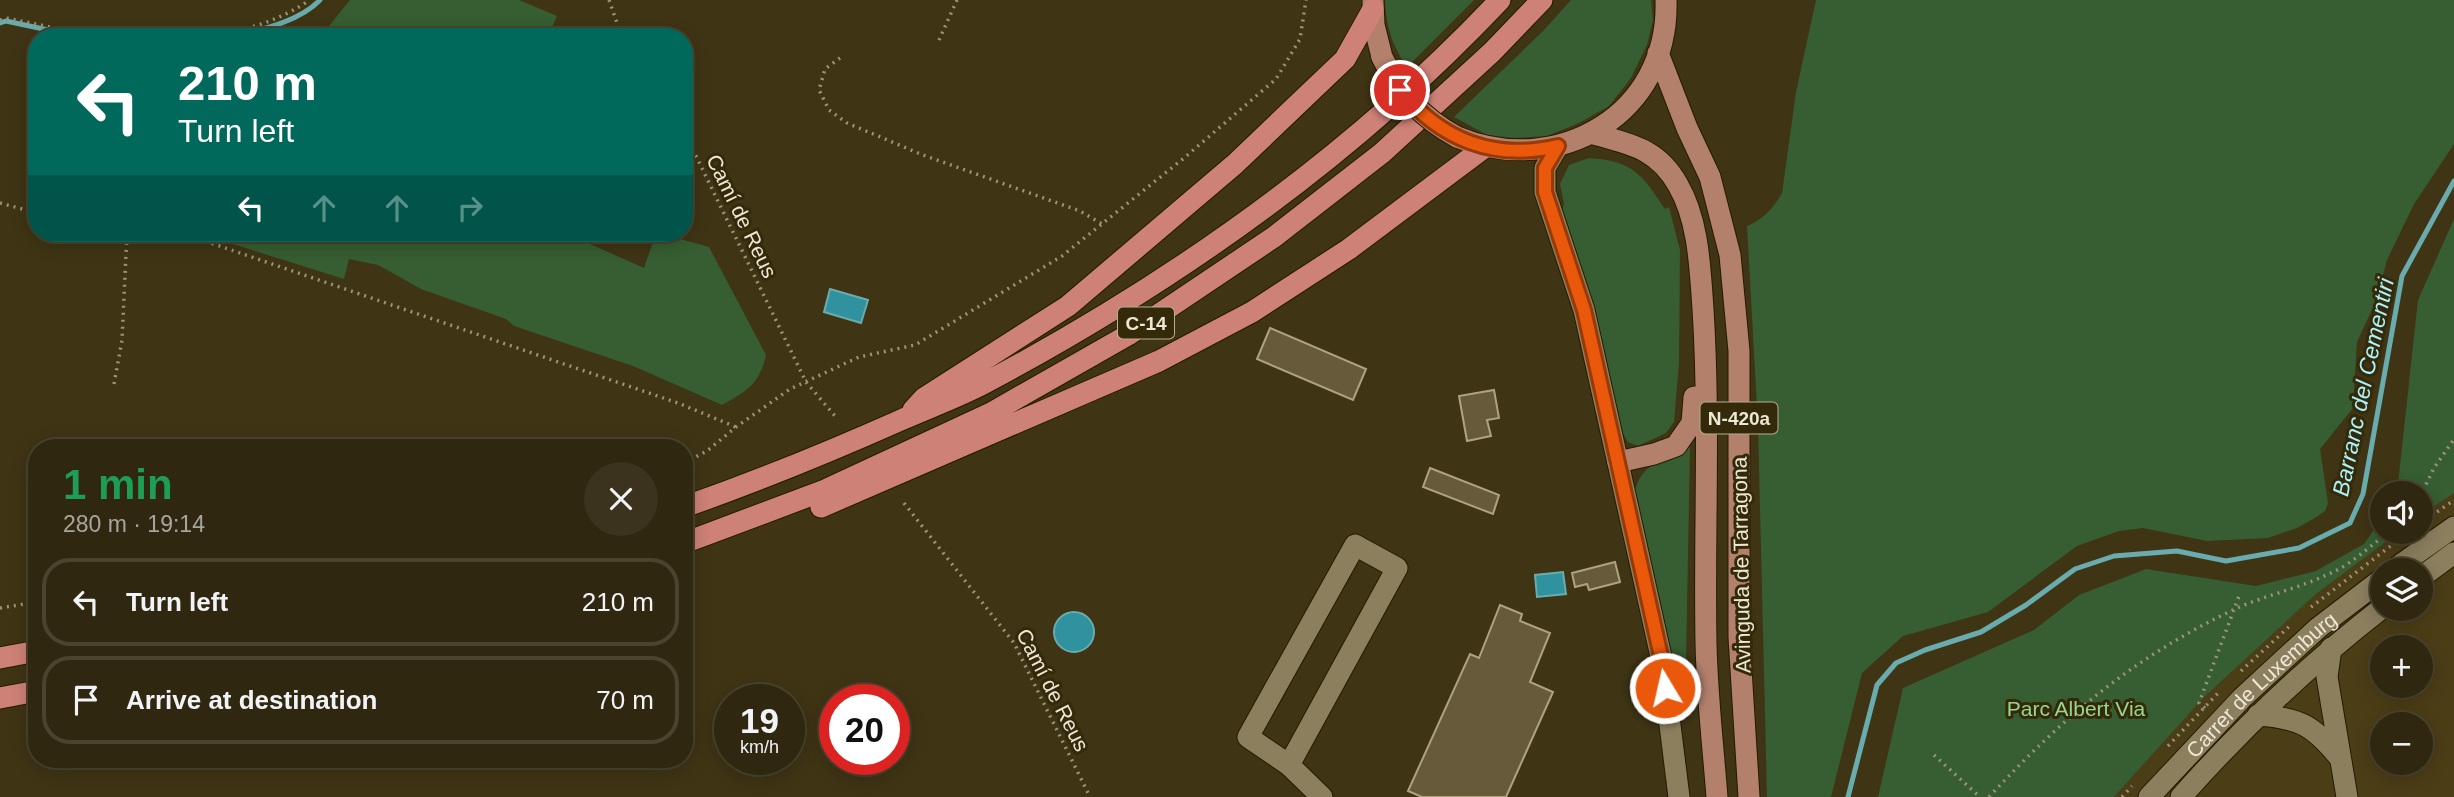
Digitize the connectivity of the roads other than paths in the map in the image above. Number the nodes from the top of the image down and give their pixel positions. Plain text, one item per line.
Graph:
1 (1500, 0) edge
2 (1542, 0) edge
3 (1666, 0) edge
4 (1373, 5) edge
5 (1658, 53) junction
6 (1590, 133) junction
7 (1558, 146) junction
8 (1485, 147) junction
9 (1699, 262) junction
10 (907, 417) junction
11 (1618, 462) junction
12 (693, 504) edge
13 (2454, 527) edge
14 (693, 540) edge
15 (693, 553) edge
16 (2454, 553) edge
17 (2410, 558) edge
18 (2433, 568) edge
19 (2370, 588) edge
20 (2370, 617) edge
21 (2331, 648) junction
22 (28, 653) edge
23 (0, 658) edge
24 (28, 693) edge
25 (0, 698) edge
26 (2258, 715) junction
27 (2339, 757) junction
28 (1289, 765) junction
29 (1322, 797) edge
30 (1679, 797) edge
31 (1717, 797) edge
32 (1749, 797) edge
33 (2149, 797) edge
34 (2180, 797) edge
35 (2347, 797) edge

1 - 10 highway, C-14
2 - 14 highway, C-14
3 - 5 main road
4 - 8 main road, bridge
4 - 10 highway
5 - 6 main road
5 - 32 main road, Avinguda de Tarragona / N-420a
6 - 7 main road
6 - 9 main road, Avinguda de Tarragona / N-420a
7 - 8 main road
7 - 11 street
8 - 15 highway
9 - 11 main road
9 - 31 main road, Avinguda de Tarragona / N-420a
10 - 12 highway, C-14
11 - 30 street
13 - 17 street
16 - 18 street
19 - 33 street, Carrer de Luxemburg
20 - 21 street, Carrer de Luxemburg
21 - 26 street, Carrer de Luxemburg
21 - 27 street
22 - 23 highway
24 - 25 highway
26 - 27 street
26 - 34 street, Carrer de Luxemburg
27 - 35 street
28 - 28 street
28 - 29 street

